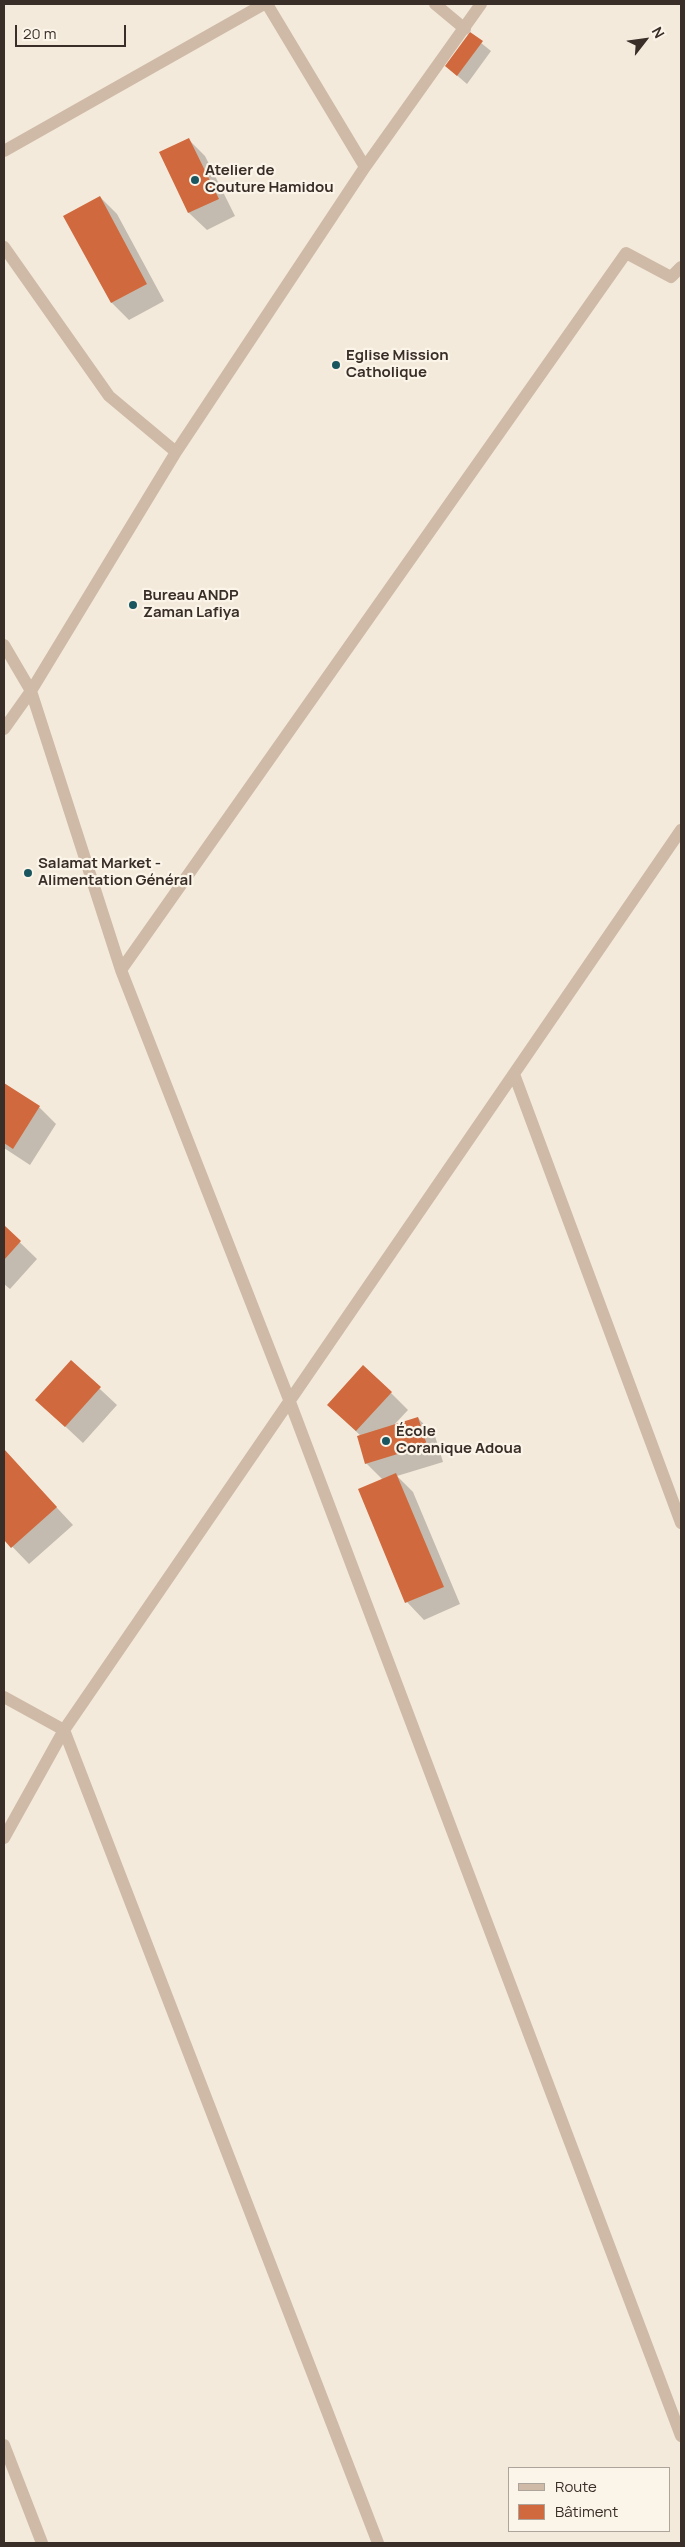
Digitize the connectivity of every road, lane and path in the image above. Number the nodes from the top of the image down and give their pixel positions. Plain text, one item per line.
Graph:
1 (266, 4) edge
2 (435, 4) edge
3 (481, 4) edge
4 (465, 29) junction
5 (4, 151) edge
6 (365, 167) junction
7 (4, 247) edge
8 (681, 267) edge
9 (176, 452) junction
10 (4, 646) edge
11 (31, 691) junction
12 (4, 729) edge
13 (681, 830) edge
14 (121, 970) junction
15 (514, 1074) junction
16 (290, 1402) junction
17 (681, 1523) edge
18 (4, 1697) edge
19 (64, 1730) junction
20 (4, 1838) edge
21 (681, 2436) edge
22 (4, 2445) edge
23 (42, 2543) edge
24 (378, 2543) edge

1 - 5 street
1 - 6 street
2 - 4 street
3 - 4 street
4 - 6 street
6 - 9 street
7 - 9 street
8 - 14 street
9 - 11 street
10 - 11 street
11 - 12 street
11 - 14 street
13 - 15 street
14 - 16 street
15 - 16 street
15 - 17 street
16 - 19 street
16 - 21 street
18 - 19 street
19 - 20 street
19 - 24 street
22 - 23 street

